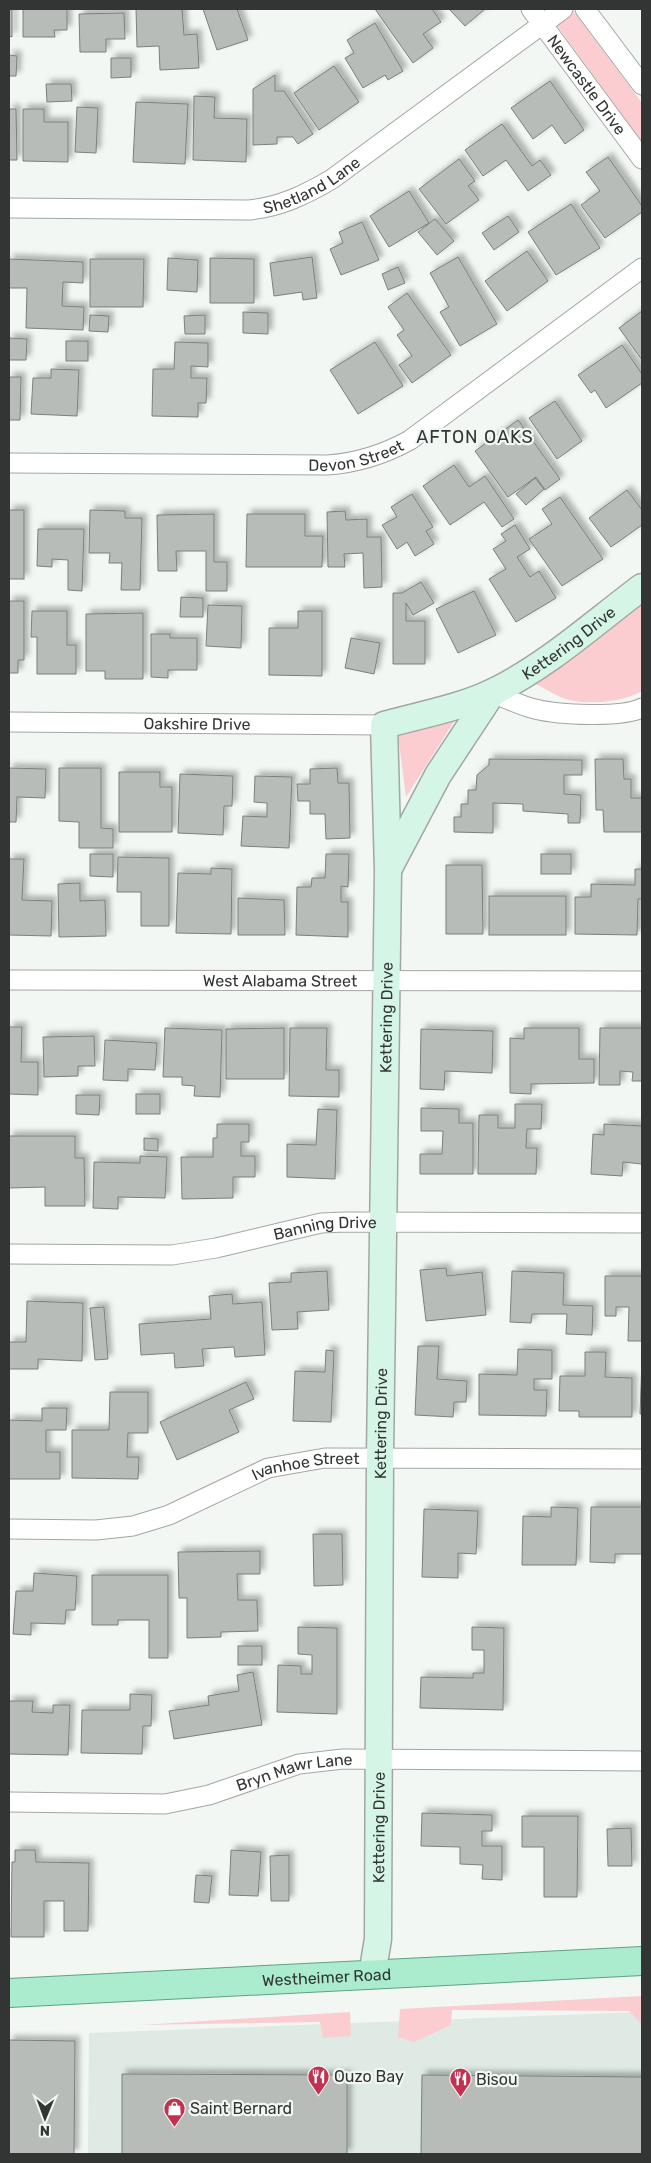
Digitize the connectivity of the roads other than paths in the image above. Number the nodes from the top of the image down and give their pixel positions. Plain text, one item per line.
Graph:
1 (563, 9) edge
2 (585, 9) edge
3 (537, 16) edge
4 (642, 86) edge
5 (642, 159) edge
6 (9, 208) edge
7 (642, 268) edge
8 (9, 463) edge
9 (642, 587) edge
10 (492, 693) junction
11 (642, 708) edge
12 (9, 722) edge
13 (384, 725) junction
14 (388, 871) junction
15 (9, 980) edge
16 (386, 980) junction
17 (642, 981) edge
18 (384, 1222) junction
19 (642, 1223) edge
20 (9, 1254) edge
21 (380, 1457) junction
22 (642, 1460) edge
23 (9, 1529) edge
24 (377, 1758) junction
25 (642, 1761) edge
26 (9, 1802) edge
27 (642, 1961) edge
28 (372, 1975) junction
29 (9, 1993) edge

1 - 3 street, Shetland Lane
2 - 4 street
3 - 5 street, Newcastle Drive
3 - 6 street, Shetland Lane
7 - 8 street, Devon Street
9 - 10 street, Kettering Drive
10 - 11 street, Kettering Drive
10 - 13 street, Kettering Drive
10 - 14 street, Kettering Drive
12 - 13 street, Oakshire Drive
13 - 14 street, Kettering Drive
14 - 16 street, Kettering Drive
15 - 16 street, West Alabama Street
16 - 17 street, West Alabama Street
16 - 18 street, Kettering Drive
18 - 19 street, Banning Drive
18 - 20 street, Banning Drive
18 - 21 street, Kettering Drive
21 - 22 street, Ivanhoe Street
21 - 23 street, Ivanhoe Street
21 - 24 street, Kettering Drive
24 - 25 street, Bryn Mawr Lane
24 - 26 street, Bryn Mawr Lane
24 - 28 street, Kettering Drive
27 - 28 main road, Westheimer Road
28 - 29 main road, Westheimer Road

